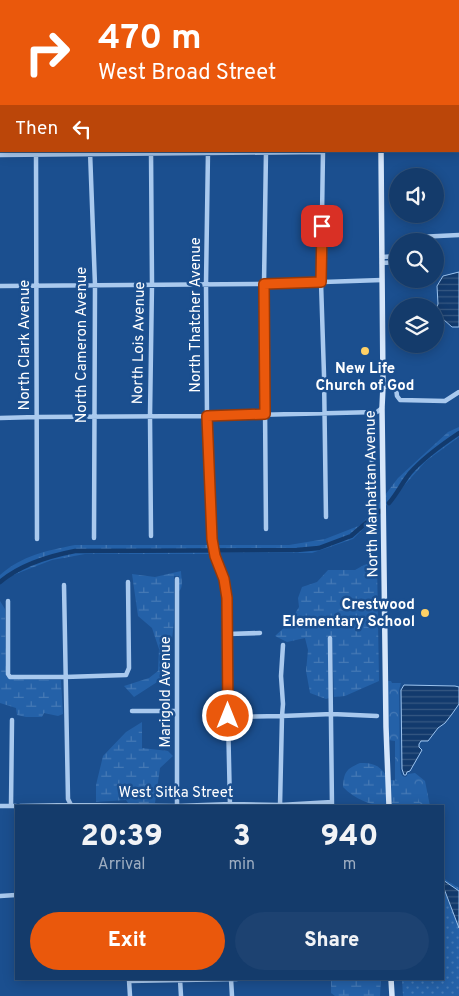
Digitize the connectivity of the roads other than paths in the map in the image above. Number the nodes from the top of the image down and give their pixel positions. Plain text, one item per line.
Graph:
1 (151, 152) edge
2 (208, 152) edge
3 (266, 152) edge
4 (323, 152) edge
5 (382, 152) edge
6 (36, 153) edge
7 (90, 153) edge
8 (0, 155) edge
9 (459, 235) edge
10 (444, 236) edge
11 (389, 258) edge
12 (382, 260) junction
13 (389, 261) edge
14 (382, 280) junction
15 (321, 282) junction
16 (152, 284) junction
17 (206, 284) junction
18 (264, 284) junction
19 (95, 285) junction
20 (0, 286) edge
21 (36, 286) junction
22 (383, 386) junction
23 (459, 392) edge
24 (382, 408) junction
25 (325, 413) junction
26 (265, 414) junction
27 (94, 416) junction
28 (150, 416) junction
29 (207, 416) junction
30 (37, 417) junction
31 (0, 418) edge
32 (372, 436) dead end
33 (372, 457) junction
34 (382, 457) junction
35 (372, 478) dead end
36 (326, 517) dead end
37 (266, 530) dead end
38 (151, 536) dead end
39 (94, 538) dead end
40 (37, 539) dead end
41 (177, 578) dead end
42 (128, 582) dead end
43 (64, 585) dead end
44 (8, 601) dead end
45 (260, 633) dead end
46 (228, 634) junction
47 (330, 638) dead end
48 (283, 645) dead end
49 (65, 677) junction
50 (132, 712) dead end
51 (177, 712) junction
52 (332, 714) junction
53 (228, 716) junction
54 (282, 716) junction
55 (377, 716) dead end
56 (12, 720) dead end
57 (332, 804) edge
58 (71, 805) edge
59 (178, 805) edge
60 (230, 805) edge
61 (280, 805) edge
62 (306, 805) edge
63 (390, 805) edge
64 (0, 806) edge
65 (14, 806) edge
66 (15, 895) edge
67 (0, 896) edge
68 (129, 980) edge
69 (180, 980) edge
70 (231, 980) edge
71 (391, 980) edge
72 (130, 996) edge
73 (181, 996) edge
74 (232, 996) edge
75 (392, 996) edge

1 - 2 street
1 - 7 street
1 - 16 street, North Lois Avenue
2 - 3 street
2 - 17 street, North Thatcher Avenue
3 - 4 street
3 - 18 street
4 - 15 street
5 - 12 street, North Manhattan Avenue
6 - 7 street
6 - 8 street
6 - 21 street, North Clark Avenue
7 - 19 street, North Cameron Avenue
9 - 10 street
11 - 12 street
12 - 13 street
12 - 14 street, North Manhattan Avenue
14 - 15 street
14 - 22 street, North Manhattan Avenue
15 - 18 street
15 - 25 street
16 - 17 street
16 - 19 street
16 - 28 street, North Lois Avenue
17 - 18 street
17 - 29 street, North Thatcher Avenue
18 - 26 street
19 - 21 street
19 - 27 street, North Cameron Avenue
20 - 21 street
21 - 30 street, North Clark Avenue
22 - 23 street
22 - 24 street, North Manhattan Avenue
24 - 25 street
24 - 34 street, North Manhattan Avenue
25 - 26 street
25 - 36 street
26 - 29 street
26 - 37 street
27 - 28 street
27 - 30 street
27 - 39 street, North Cameron Avenue
28 - 29 street
28 - 38 street, North Lois Avenue
29 - 46 street, North Thatcher Avenue
30 - 31 street
30 - 40 street, North Clark Avenue
32 - 33 street
33 - 34 street
33 - 35 street
34 - 63 street, North Manhattan Avenue
41 - 51 street, Marigold Avenue
42 - 49 street
43 - 49 street
44 - 49 street
45 - 46 street
46 - 53 street, North Thatcher Avenue
47 - 52 street
48 - 54 street
49 - 58 street
50 - 51 street
51 - 59 street, Marigold Avenue
52 - 54 street
52 - 55 street
52 - 57 street
53 - 54 street
53 - 60 street, North Thatcher Avenue
54 - 61 street
56 - 65 street
57 - 62 street, West Sitka Street
64 - 65 street
66 - 67 street
68 - 69 street
68 - 72 street
69 - 73 street
70 - 74 street
71 - 75 street

